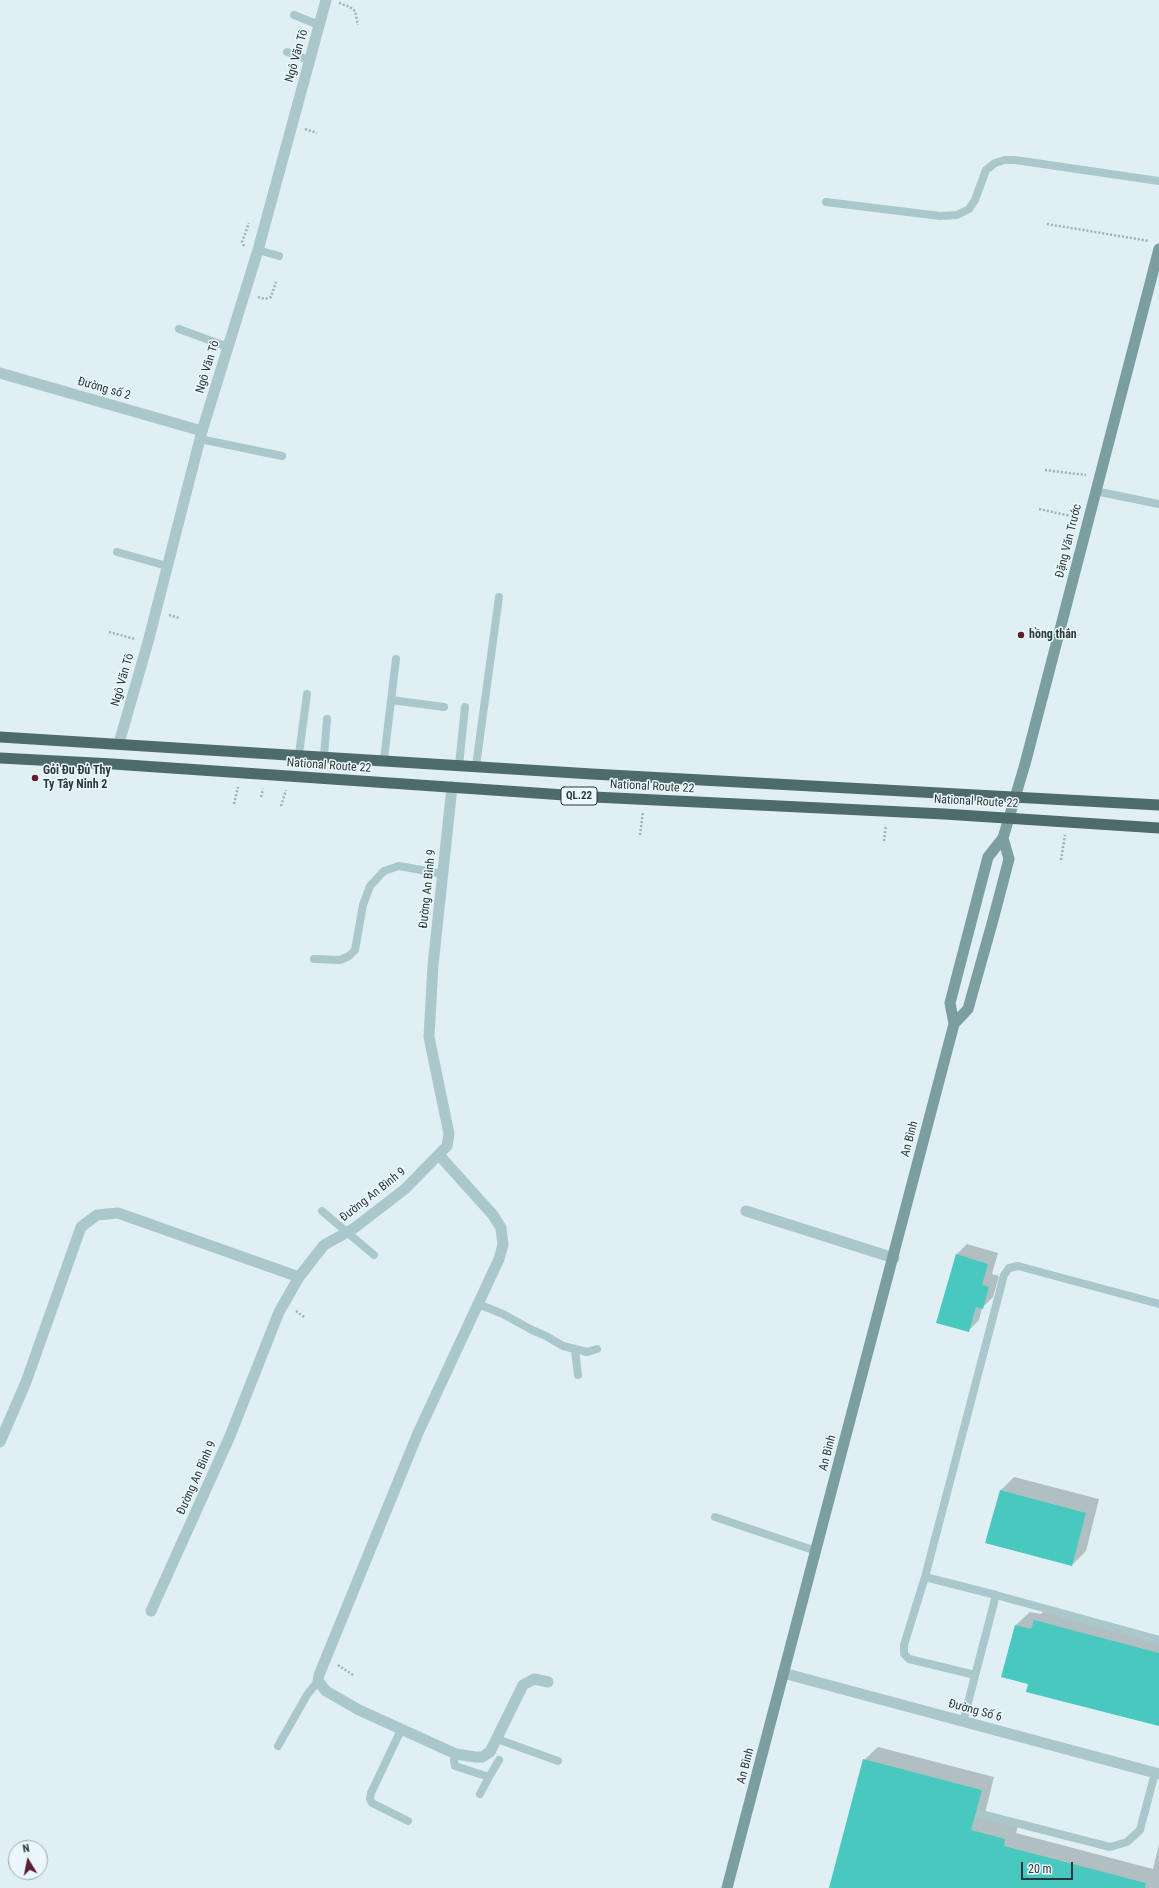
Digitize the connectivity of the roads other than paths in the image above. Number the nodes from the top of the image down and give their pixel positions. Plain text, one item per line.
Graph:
1 (326, 0) edge
2 (294, 15) dead end
3 (319, 25) junction
4 (287, 52) dead end
5 (309, 60) junction
6 (1159, 181) edge
7 (826, 202) dead end
8 (258, 250) junction
9 (1157, 255) edge
10 (279, 256) dead end
11 (179, 329) dead end
12 (228, 347) junction
13 (0, 373) edge
14 (201, 435) junction
15 (282, 456) dead end
16 (1095, 491) junction
17 (1159, 504) edge
18 (117, 552) dead end
19 (167, 566) junction
20 (499, 597) dead end
21 (396, 659) dead end
22 (307, 694) dead end
23 (391, 700) junction
24 (444, 707) dead end
25 (465, 707) dead end
26 (326, 719) dead end
27 (0, 737) edge
28 (119, 743) junction
29 (299, 754) junction
30 (324, 756) junction
31 (0, 758) edge
32 (384, 759) junction
33 (458, 765) junction
34 (476, 766) junction
35 (452, 787) junction
36 (1015, 797) junction
37 (1159, 805) edge
38 (1009, 817) junction
39 (1159, 828) edge
40 (1003, 838) junction
41 (443, 874) junction
42 (314, 959) dead end
43 (954, 1024) junction
44 (439, 1155) junction
45 (322, 1211) dead end
46 (746, 1211) dead end
47 (347, 1232) junction
48 (374, 1255) dead end
49 (894, 1258) junction
50 (299, 1277) junction
51 (478, 1304) junction
52 (1159, 1304) edge
53 (596, 1349) dead end
54 (574, 1350) junction
55 (578, 1376) dead end
56 (0, 1442) edge
57 (715, 1517) dead end
58 (816, 1551) junction
59 (925, 1577) junction
60 (996, 1595) junction
61 (151, 1610) dead end
62 (1159, 1640) edge
63 (784, 1673) junction
64 (975, 1676) junction
65 (318, 1681) junction
66 (548, 1682) dead end
67 (963, 1722) junction
68 (401, 1730) junction
69 (497, 1739) junction
70 (278, 1746) dead end
71 (456, 1754) junction
72 (499, 1760) dead end
73 (558, 1761) dead end
74 (1157, 1774) edge
75 (489, 1777) junction
76 (480, 1794) dead end
77 (981, 1814) dead end
78 (408, 1822) dead end
79 (727, 1888) edge

1 - 3 street, Ngô Văn Tô
2 - 3 lane
3 - 5 street, Ngô Văn Tô
4 - 5 lane
5 - 8 street, Ngô Văn Tô
6 - 7 lane
8 - 10 lane
8 - 12 street, Ngô Văn Tô
9 - 16 main road, Đặng Văn Trước
11 - 12 lane
12 - 14 street, Ngô Văn Tô
13 - 14 street, Đường số 2
14 - 15 lane
14 - 19 street, Ngô Văn Tô
16 - 17 lane
16 - 36 main road, Đặng Văn Trước
18 - 19 lane
19 - 28 street, Ngô Văn Tô
20 - 34 lane
21 - 23 lane
22 - 29 lane
23 - 24 lane
23 - 32 lane
25 - 33 lane
26 - 30 lane
27 - 28 highway, National Route 22 / QL.22
28 - 29 highway, National Route 22 / QL.22
29 - 30 highway, National Route 22 / QL.22
30 - 32 highway, National Route 22 / QL.22
31 - 35 highway, National Route 22 / QL.22
32 - 33 highway, National Route 22 / QL.22
33 - 34 highway, National Route 22 / QL.22
34 - 36 highway, National Route 22 / QL.22
35 - 38 highway, National Route 22 / QL.22
35 - 41 street, Đường An Bình 9
36 - 37 highway, National Route 22 / QL.22
36 - 38 main road, Đặng Văn Trước
38 - 39 highway, National Route 22 / QL.22
38 - 40 main road, Đặng Văn Trước
40 - 43 main road, An Bình
40 - 43 main road, An Bình
41 - 42 lane
41 - 44 street, Đường An Bình 9
43 - 49 main road, An Bình
44 - 47 street, Đường An Bình 9
44 - 51 street
45 - 47 lane
46 - 49 street
47 - 48 lane
47 - 50 street, Đường An Bình 9
49 - 58 main road, An Bình
50 - 56 street
50 - 61 street, Đường An Bình 9
51 - 54 lane
51 - 65 street
52 - 59 lane
53 - 54 lane
54 - 55 lane
57 - 58 lane
58 - 63 main road, An Bình
59 - 60 lane
59 - 64 lane
60 - 62 lane
60 - 64 lane
63 - 67 street, Đường Số 6
63 - 79 main road, An Bình
64 - 67 lane
65 - 68 street
65 - 70 lane
66 - 69 street
67 - 74 street, Đường Số 6
68 - 71 street
68 - 78 lane
69 - 71 street
69 - 73 lane
71 - 75 lane
72 - 75 lane
74 - 77 lane
75 - 76 lane

